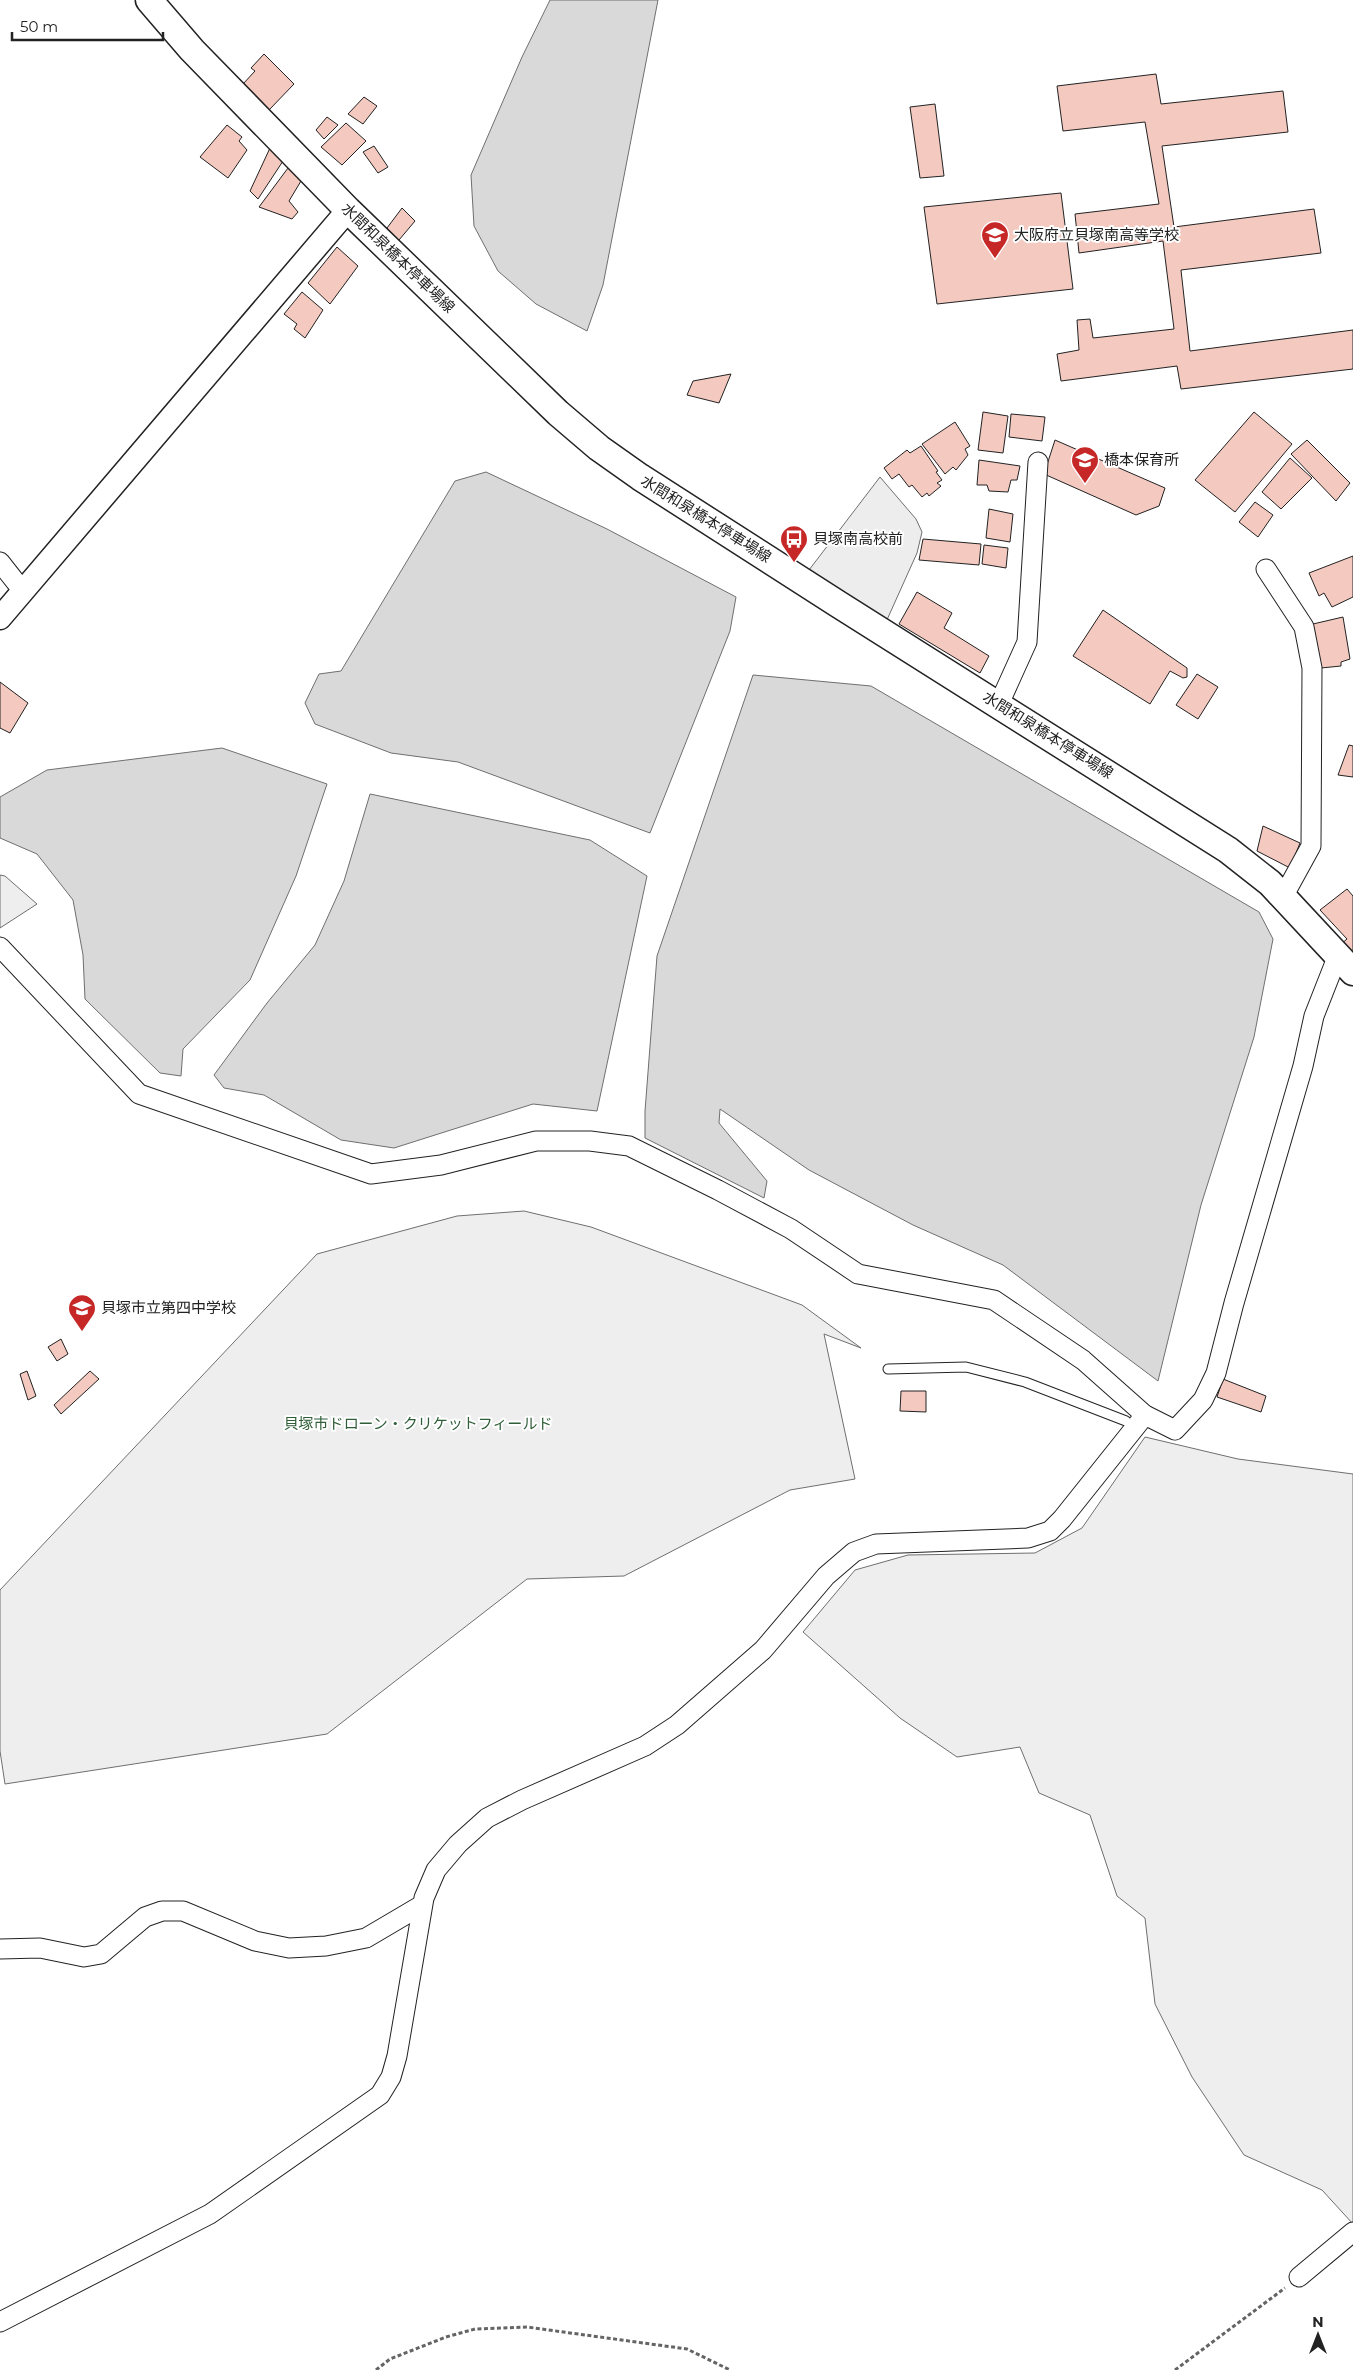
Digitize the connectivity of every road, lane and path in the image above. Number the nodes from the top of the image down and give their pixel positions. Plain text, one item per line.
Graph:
1 (149, 0) edge
2 (348, 210) junction
3 (1038, 462) dead end
4 (0, 562) edge
5 (1266, 569) dead end
6 (22, 590) junction
7 (0, 618) edge
8 (999, 704) junction
9 (1284, 897) junction
10 (0, 947) edge
11 (1346, 964) edge
12 (888, 1369) dead end
13 (1144, 1415) junction
14 (1126, 1421) dead end
15 (422, 1905) junction
16 (0, 1949) edge
17 (1353, 2232) edge
18 (1299, 2277) joint
19 (0, 2322) edge
20 (376, 2370) edge
21 (730, 2370) edge
22 (1175, 2370) edge

1 - 2 main road, 水間和泉橋本停車場線
2 - 6 street
2 - 8 main road, 水間和泉橋本停車場線
3 - 8 street
4 - 6 street
5 - 9 street
6 - 7 street
8 - 9 main road, 水間和泉橋本停車場線
9 - 11 main road, 水間和泉橋本停車場線
10 - 13 street
11 - 13 street
12 - 14 lane
13 - 15 street
15 - 16 street
15 - 19 street
17 - 18 street
18 - 22 path
20 - 21 path

